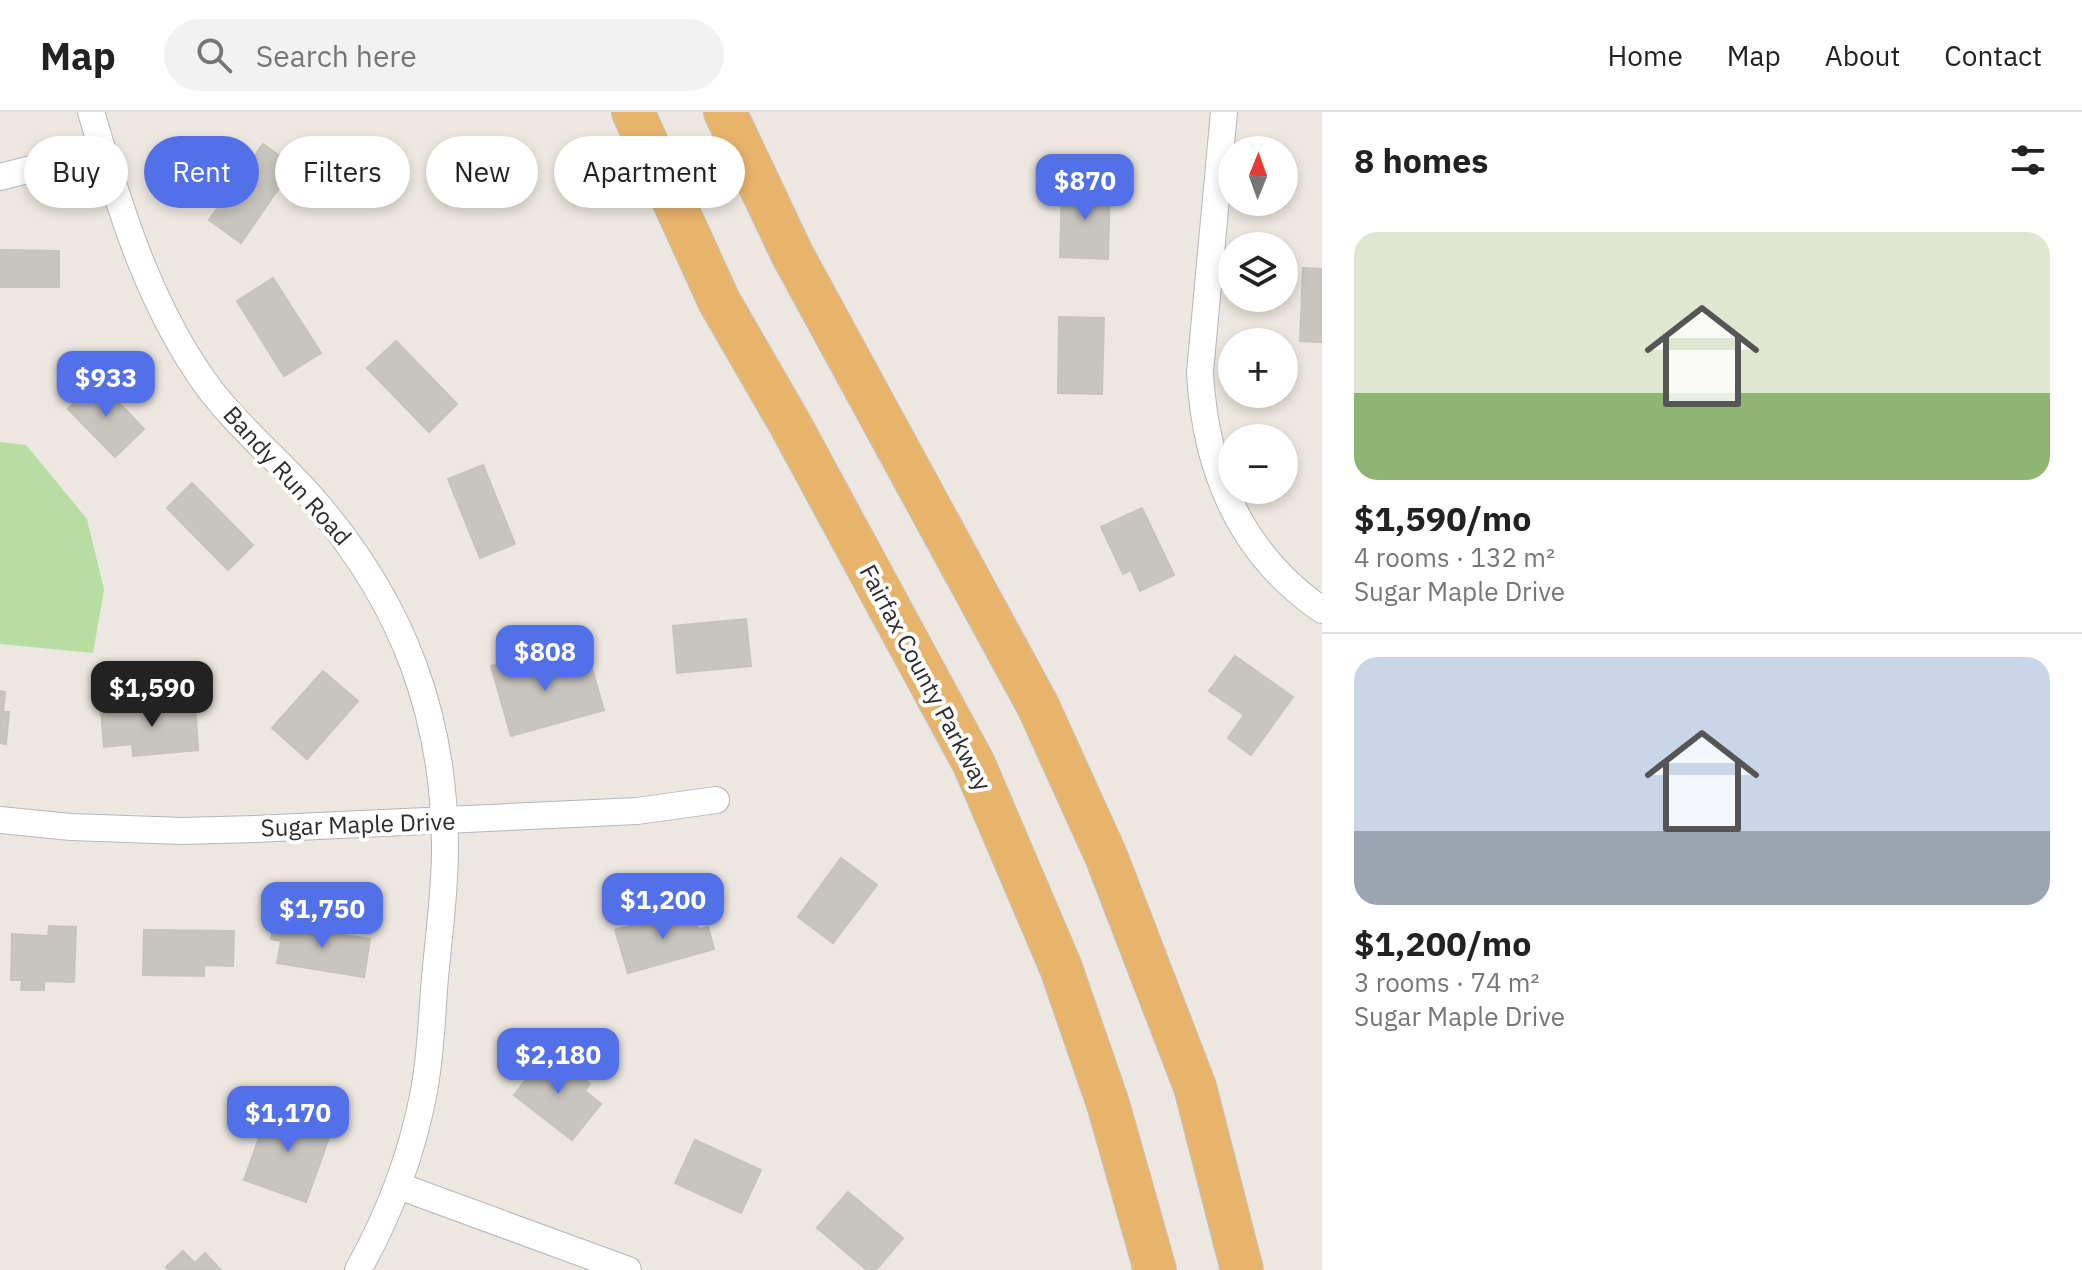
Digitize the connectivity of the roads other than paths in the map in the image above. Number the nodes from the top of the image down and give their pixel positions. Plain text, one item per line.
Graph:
1 (91, 112) edge
2 (633, 112) edge
3 (725, 112) edge
4 (1224, 112) edge
5 (98, 136) edge
6 (24, 171) edge
7 (0, 177) edge
8 (122, 208) edge
9 (1322, 610) edge
10 (716, 800) dead end
11 (444, 819) junction
12 (0, 820) edge
13 (399, 1186) junction
14 (358, 1270) edge
15 (628, 1270) edge
16 (1155, 1270) edge
17 (1242, 1270) edge

1 - 5 street, Bandy Run Road
2 - 16 highway, Fairfax County Parkway
3 - 17 highway
4 - 9 street
6 - 7 street
8 - 11 street, Bandy Run Road
10 - 11 street, Sugar Maple Drive
11 - 12 street, Sugar Maple Drive
11 - 13 street, Bandy Run Road
13 - 14 street, Bandy Run Road
13 - 15 street

